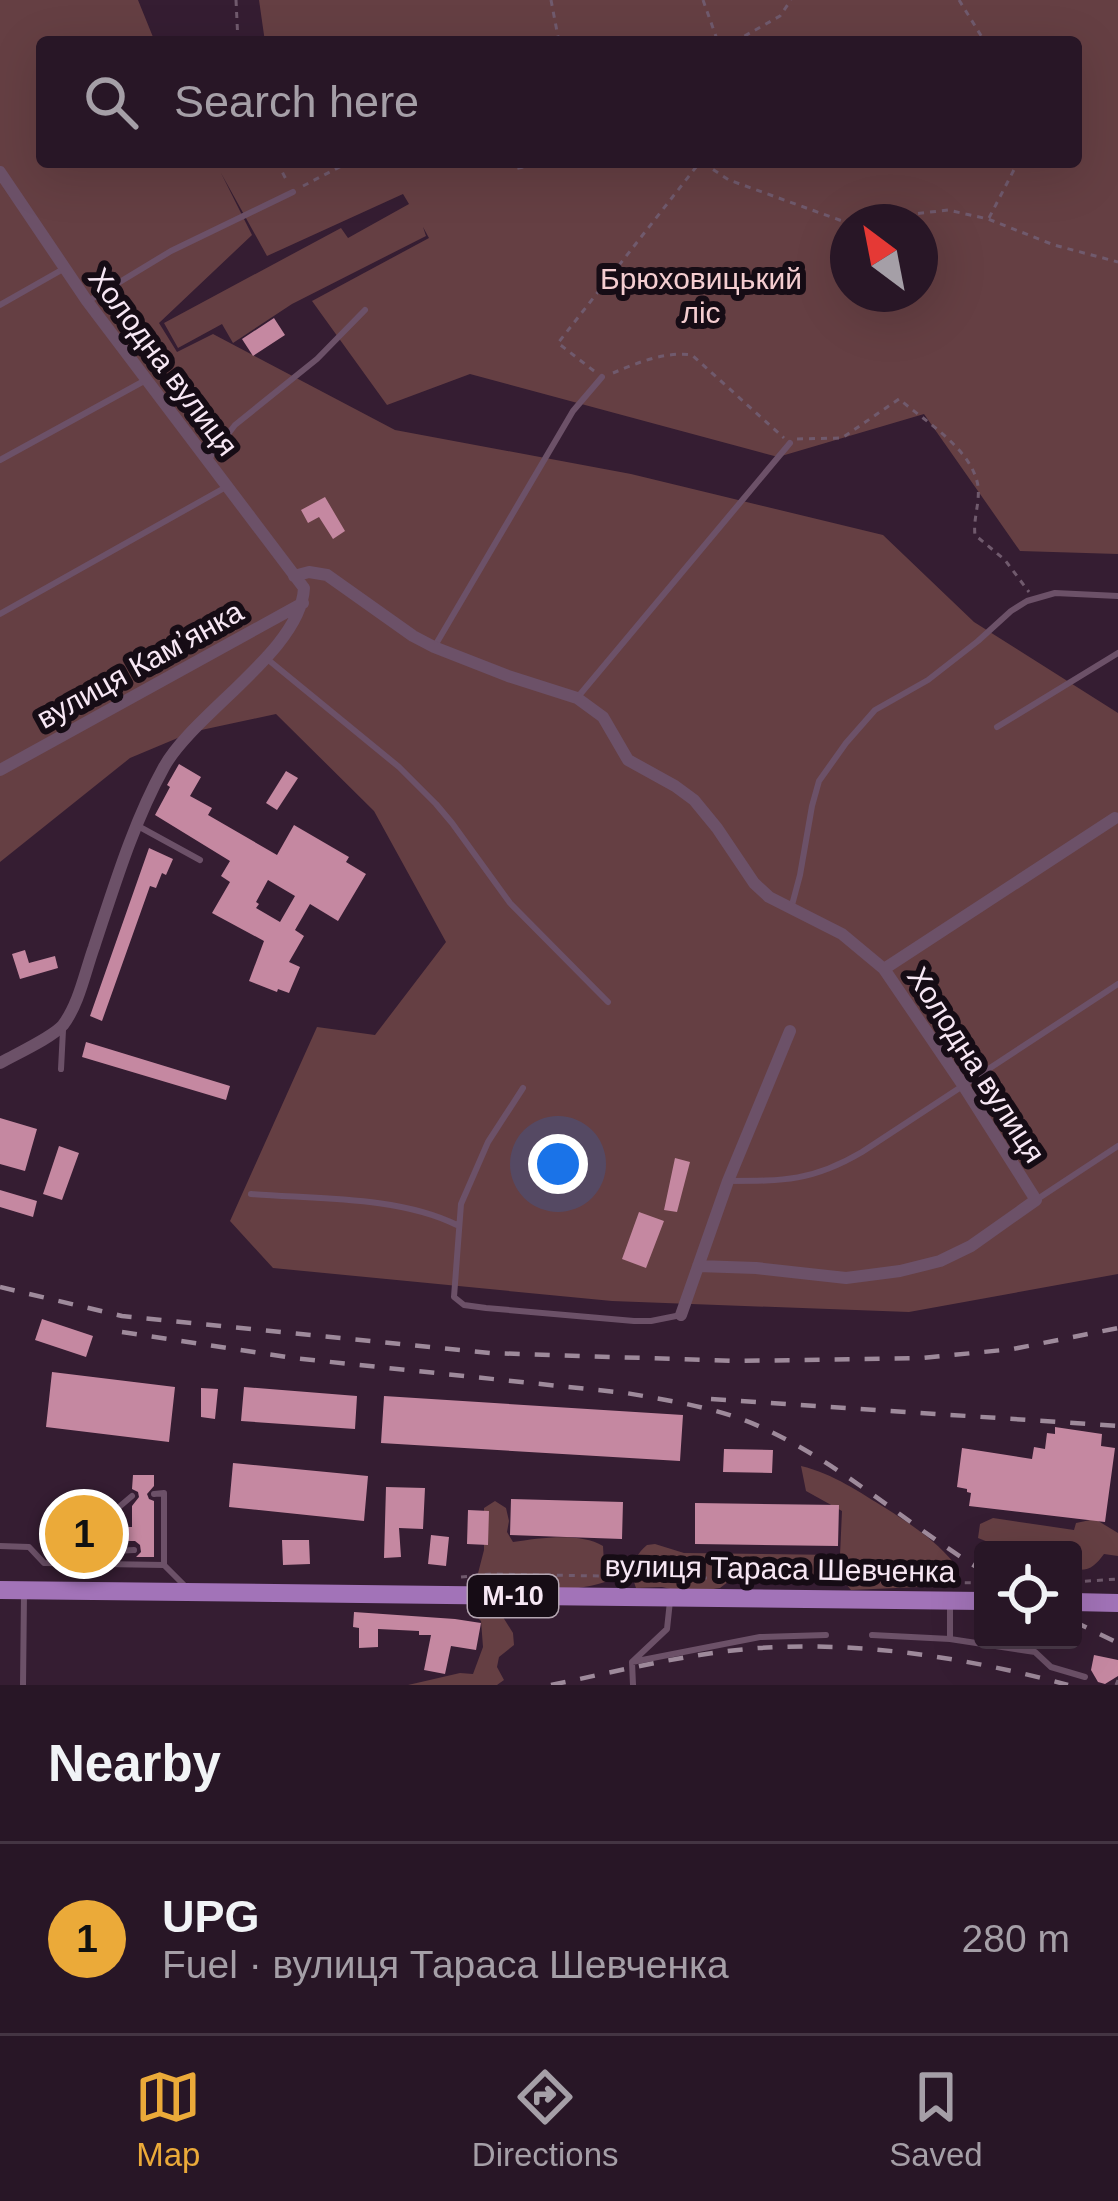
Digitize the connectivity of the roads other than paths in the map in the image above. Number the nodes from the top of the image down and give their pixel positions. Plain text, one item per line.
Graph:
1 (0, 172) edge
2 (293, 192) road end
3 (64, 268) junction
4 (87, 302) junction
5 (0, 304) edge
6 (364, 310) dead end
7 (602, 377) road end
8 (146, 380) junction
9 (790, 443) road end
10 (0, 460) edge
11 (207, 461) junction
12 (226, 487) junction
13 (294, 576) junction
14 (1118, 596) edge
15 (303, 603) junction
16 (0, 614) edge
17 (434, 647) junction
18 (1118, 653) edge
19 (266, 658) junction
20 (577, 698) junction
21 (997, 727) dead end
22 (0, 770) edge
23 (1117, 817) edge
24 (138, 826) junction
25 (200, 860) dead end
26 (790, 908) junction
27 (884, 969) junction
28 (1118, 984) edge
29 (608, 1002) dead end
30 (62, 1027) junction
31 (790, 1031) dead end
32 (0, 1063) edge
33 (62, 1069) dead end
34 (963, 1084) junction
35 (523, 1088) dead end
36 (1118, 1146) edge
37 (728, 1181) junction
38 (250, 1194) dead end
39 (1036, 1200) junction
40 (457, 1225) junction
41 (698, 1266) junction
42 (681, 1315) joint
43 (154, 1494) dead end
44 (132, 1496) dead end
45 (116, 1527) dead end
46 (0, 1546) edge
47 (164, 1549) junction
48 (134, 1550) dead end
49 (154, 1550) dead end
50 (109, 1564) junction
51 (164, 1565) junction
52 (0, 1590) edge
53 (24, 1590) junction
54 (192, 1592) junction
55 (670, 1598) junction
56 (950, 1600) junction
57 (974, 1601) edge
58 (1082, 1603) edge
59 (1118, 1603) edge
60 (826, 1635) dead end
61 (872, 1635) dead end
62 (950, 1640) junction
63 (632, 1662) junction
64 (1085, 1677) dead end
65 (23, 1685) edge
66 (633, 1685) edge

1 - 3 street, Холодна вулиця
2 - 4 lane
3 - 4 street, Холодна вулиця
3 - 5 lane
4 - 8 street, Холодна вулиця
6 - 11 lane
7 - 17 lane
8 - 10 lane
8 - 11 street, Холодна вулиця
9 - 20 lane
11 - 12 street, Холодна вулиця
12 - 13 street, Холодна вулиця
12 - 16 lane
13 - 15 street, Холодна вулиця
13 - 17 street, Холодна вулиця
14 - 26 lane
15 - 19 street
15 - 22 street, вулиця Камʼянка
17 - 20 street, Холодна вулиця
18 - 21 lane
19 - 24 street
19 - 29 lane
20 - 26 street, Холодна вулиця
23 - 27 street
24 - 25 lane
24 - 30 street
26 - 27 street, Холодна вулиця
27 - 34 street, Холодна вулиця
28 - 34 lane
30 - 32 street
30 - 33 lane
31 - 37 street
34 - 37 lane
34 - 39 street, Холодна вулиця
35 - 40 lane
36 - 39 lane
37 - 41 street
38 - 40 lane
39 - 41 street, Холодна вулиця
40 - 42 lane
41 - 42 street
43 - 47 lane
44 - 45 lane
46 - 50 lane
47 - 49 lane
47 - 51 lane
48 - 50 lane
50 - 51 lane
51 - 54 lane
52 - 53 main road, вулиця Тараса Шевченка / М-10
53 - 54 main road, вулиця Тараса Шевченка / М-10
53 - 65 lane
54 - 55 main road, вулиця Тараса Шевченка / М-10
55 - 56 main road, вулиця Тараса Шевченка / М-10
55 - 63 lane
56 - 57 main road, вулиця Тараса Шевченка / М-10
56 - 62 lane
58 - 59 main road
60 - 63 lane
61 - 62 lane
62 - 64 lane
63 - 66 lane

